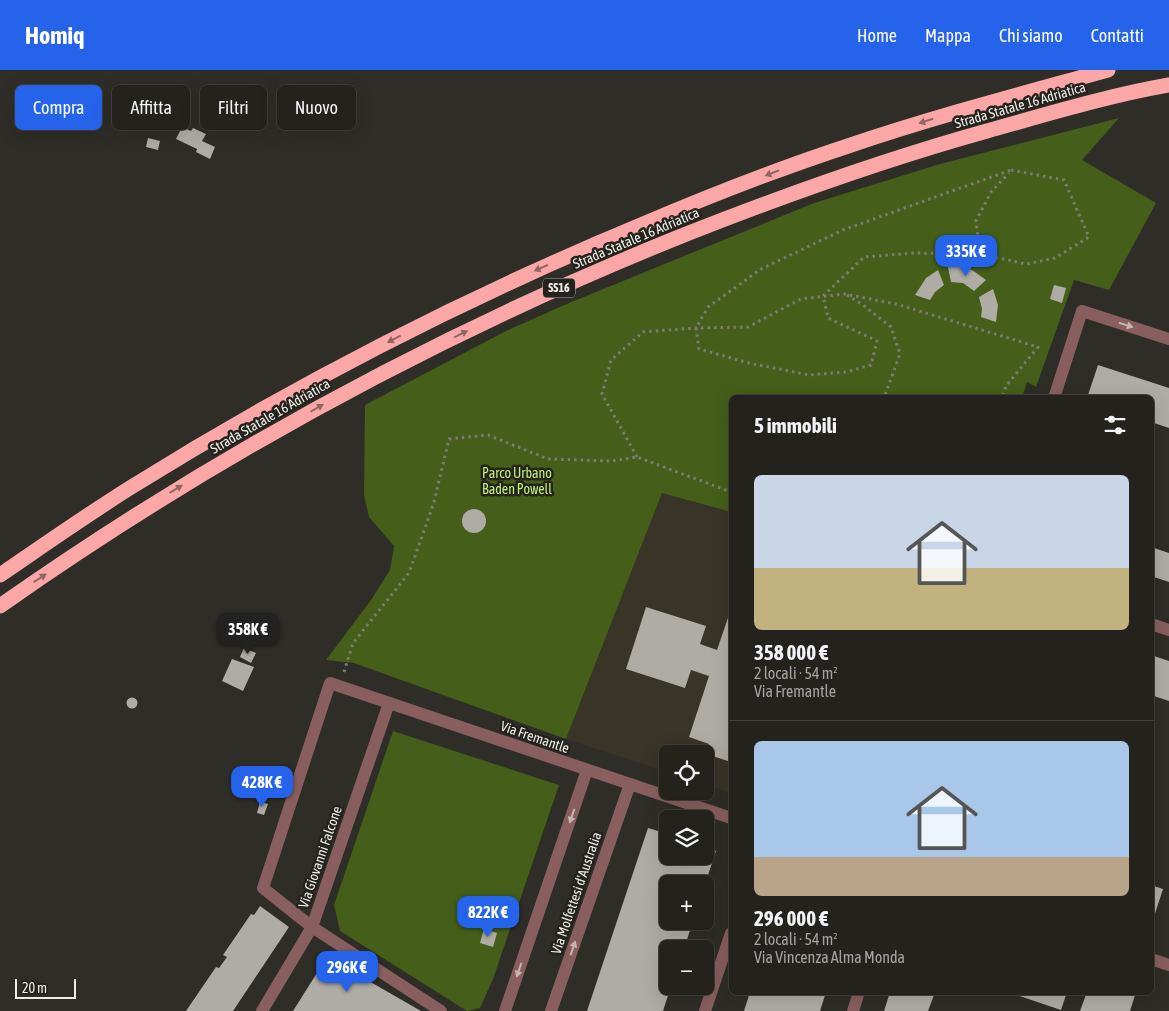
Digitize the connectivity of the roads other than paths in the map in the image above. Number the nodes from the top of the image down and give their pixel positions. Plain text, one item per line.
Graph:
1 (1108, 70) edge
2 (1169, 84) edge
3 (1169, 339) edge
4 (1055, 395) edge
5 (89, 514) junction
6 (0, 562) edge
7 (0, 575) edge
8 (0, 606) edge
9 (1154, 625) edge
10 (1169, 630) edge
11 (389, 703) junction
12 (587, 770) junction
13 (630, 784) junction
14 (729, 817) edge
15 (312, 927) junction
16 (729, 939) edge
17 (1154, 960) edge
18 (1169, 965) edge
19 (858, 995) edge
20 (262, 1011) edge
21 (441, 1011) edge
22 (505, 1011) edge
23 (551, 1011) edge
24 (705, 1011) edge
25 (853, 1011) edge

1 -> 5 highway, Strada Statale 16 Adriatica / SS16
8 -> 2 highway, Strada Statale 16 Adriatica / SS16
4 -> 3 street
5 - 6 highway
5 - 7 highway, Strada Statale 16 Adriatica / SS16
9 - 10 street
11 - 12 street, Via Fremantle
11 - 15 street, Via Giovanni Falcone
11 - 15 street, Via Fremantle
12 - 13 street, Via Fremantle
12 -> 22 street, Via Molfettesi d'Australia
13 - 14 street, Via Fremantle
23 -> 13 street, Via Molfettesi d'Australia
15 - 20 street, Via Giovanni Falcone
15 - 21 street
16 - 24 street
17 - 18 street
19 - 25 street

